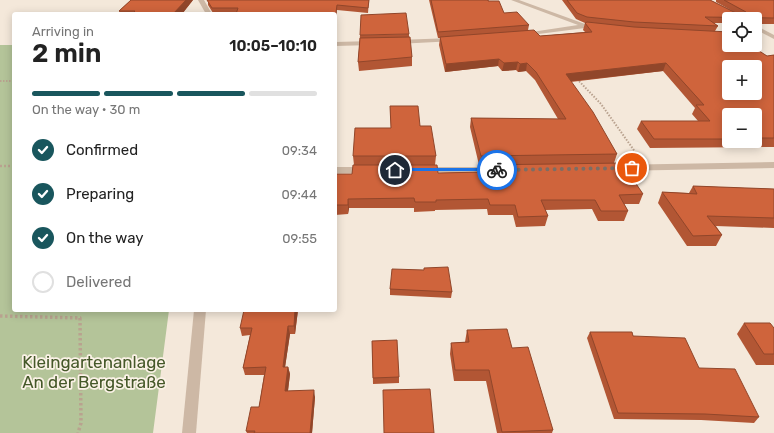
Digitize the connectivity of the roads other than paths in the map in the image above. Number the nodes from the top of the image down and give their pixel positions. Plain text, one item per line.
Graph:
1 (201, 0) edge
2 (514, 0) edge
3 (208, 12) edge
4 (585, 26) junction
5 (609, 28) edge
6 (762, 31) edge
7 (515, 35) edge
8 (762, 36) edge
9 (773, 37) edge
10 (463, 39) edge
11 (379, 43) edge
12 (387, 43) edge
13 (337, 44) edge
14 (774, 165) edge
15 (601, 168) edge
16 (337, 170) edge
17 (375, 170) edge
18 (414, 170) edge
19 (508, 170) edge
20 (200, 312) edge
21 (188, 433) edge

1 - 3 street
2 - 4 street
4 - 5 street
4 - 7 street
6 - 9 street
8 - 9 street
10 - 12 street
11 - 13 street
14 - 15 street
16 - 17 street
18 - 19 street
20 - 21 street

